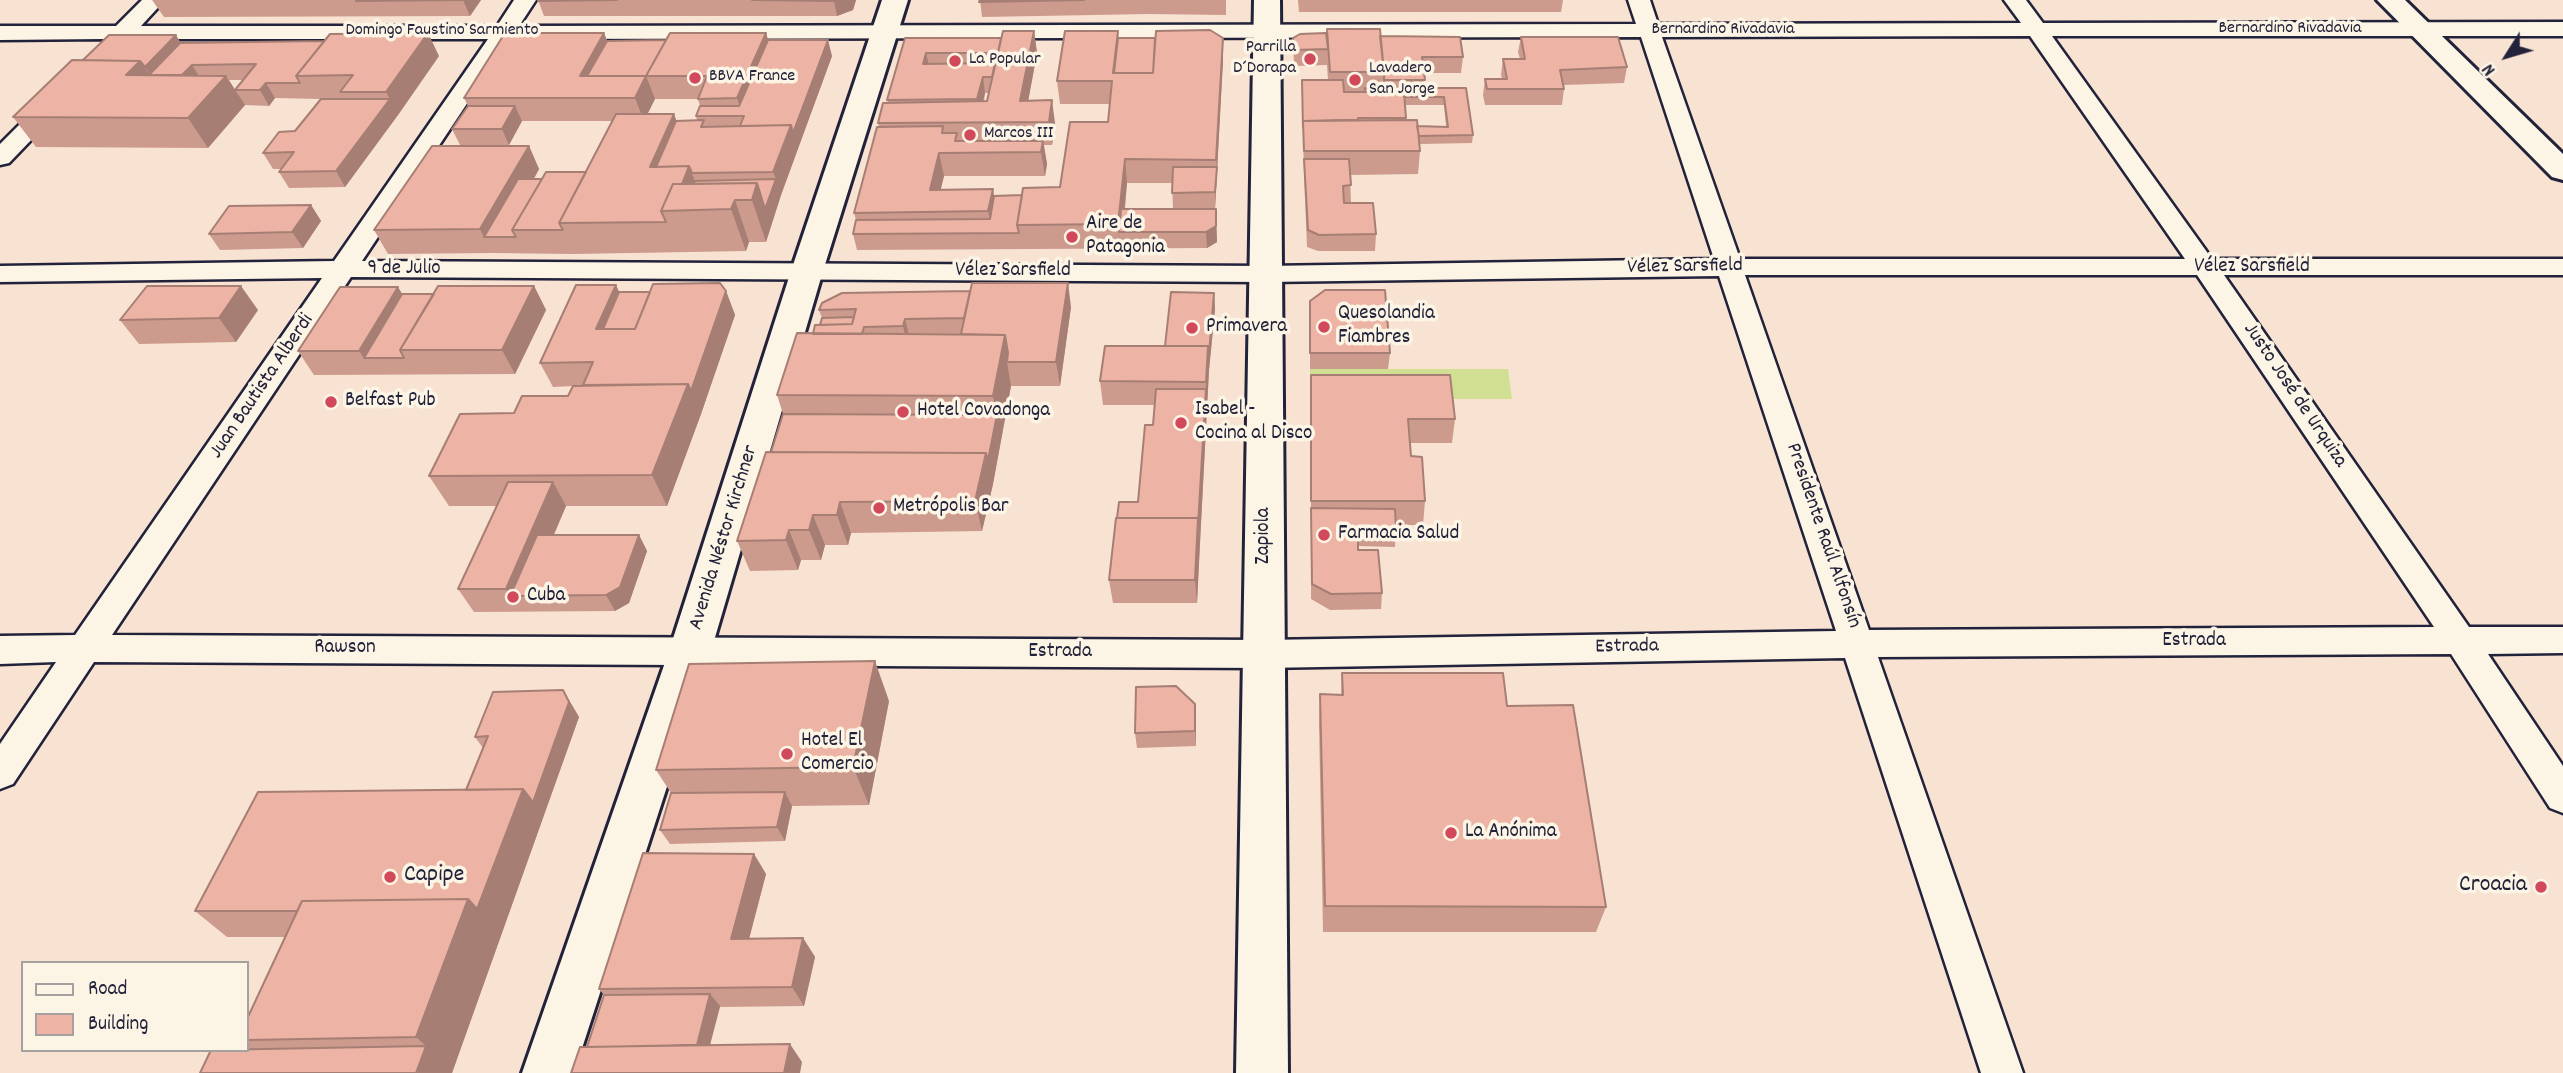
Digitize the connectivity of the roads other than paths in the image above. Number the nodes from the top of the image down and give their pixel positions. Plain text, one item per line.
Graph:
1 (155, 0) edge
2 (525, 0) edge
3 (1639, 0) edge
4 (2015, 0) edge
5 (2390, 0) edge
6 (889, 16) edge
7 (1267, 16) edge
8 (2563, 29) edge
9 (2036, 30) junction
10 (2420, 30) junction
11 (1650, 31) junction
12 (503, 32) junction
13 (0, 33) edge
14 (121, 33) junction
15 (103, 53) edge
16 (65, 91) edge
17 (0, 158) edge
18 (2563, 171) edge
19 (1731, 267) junction
20 (2563, 267) edge
21 (2206, 268) junction
22 (342, 269) junction
23 (807, 271) junction
24 (0, 274) edge
25 (1266, 274) junction
26 (2563, 640) edge
27 (2462, 641) junction
28 (1858, 644) junction
29 (86, 648) junction
30 (0, 650) edge
31 (690, 651) junction
32 (1264, 654) junction
33 (0, 773) edge
34 (2563, 797) edge
35 (548, 1073) edge
36 (1262, 1073) edge
37 (2002, 1073) edge

1 - 14 street
2 - 12 street, Juan Bautista Alberdi
3 - 11 street, Presidente Raúl Alfonsín
4 - 9 street, Justo José de Urquiza
5 - 10 main road
6 - 7 street, Bernardino Rivadavia
6 - 12 street, Domingo Faustino Sarmiento
6 - 23 main road, Avenida Néstor Kirchner
7 - 11 street, Bernardino Rivadavia
7 - 25 main road, Zapiola
8 - 10 street, Bernardino Rivadavia
9 - 10 street, Bernardino Rivadavia
9 - 11 street, Bernardino Rivadavia
9 - 21 street, Justo José de Urquiza
10 - 18 main road
11 - 19 street, Presidente Raúl Alfonsín
12 - 14 street, Domingo Faustino Sarmiento
12 - 22 street, Juan Bautista Alberdi
13 - 14 street, Domingo Faustino Sarmiento
14 - 15 street
16 - 17 street
19 - 21 street, Vélez Sarsfield
19 - 25 street, Vélez Sarsfield
19 - 28 street, Presidente Raúl Alfonsín
20 - 21 street, Vélez Sarsfield
21 - 27 street, Justo José de Urquiza
22 - 23 street, 9 de Julio
22 - 24 street, 9 de Julio
22 - 29 street, Juan Bautista Alberdi
23 - 25 street, Vélez Sarsfield
23 - 31 main road, Avenida Néstor Kirchner
25 - 32 main road, Zapiola
26 - 27 street, Estrada
27 - 28 street, Estrada
27 - 34 street, Justo José de Urquiza
28 - 32 street, Estrada
28 - 37 street, Presidente Raúl Alfonsín
29 - 30 street, Rawson
29 - 31 street, Rawson
29 - 33 street, Juan Bautista Alberdi
31 - 32 street, Estrada
31 - 35 main road, Avenida Néstor Kirchner
32 - 36 main road, Zapiola

